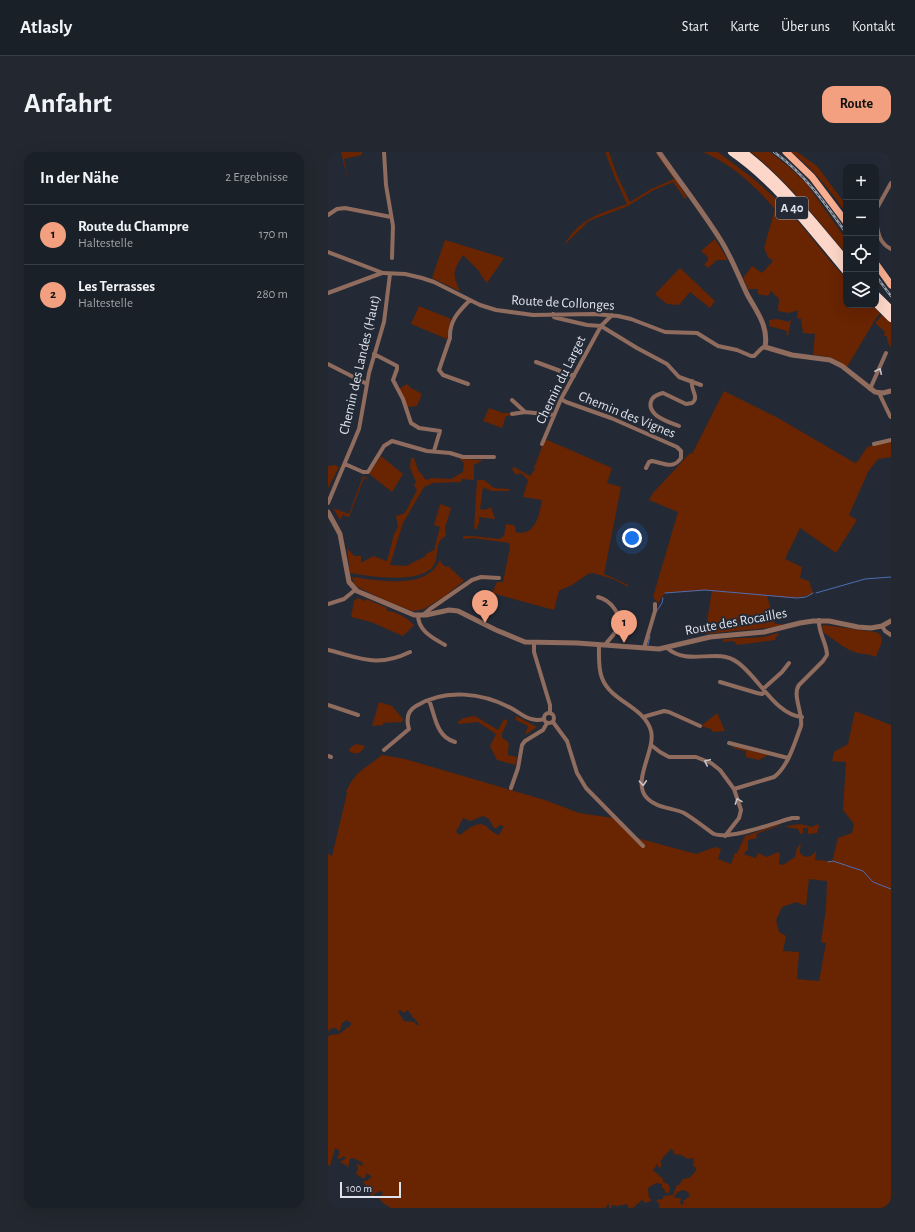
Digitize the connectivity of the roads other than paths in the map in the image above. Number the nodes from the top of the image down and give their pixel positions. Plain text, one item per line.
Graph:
1 (384, 152) edge
2 (659, 152) edge
3 (732, 152) edge
4 (743, 152) edge
5 (786, 152) edge
6 (891, 183) edge
7 (879, 205) edge
8 (328, 215) edge
9 (391, 217) junction
10 (843, 218) edge
11 (879, 235) edge
12 (891, 249) edge
13 (328, 252) edge
14 (392, 258) dead end
15 (843, 258) edge
16 (843, 268) edge
17 (879, 268) edge
18 (383, 273) junction
19 (390, 274) junction
20 (891, 285) edge
21 (328, 293) edge
22 (879, 298) edge
23 (470, 300) junction
24 (879, 306) edge
25 (891, 310) edge
26 (552, 314) junction
27 (612, 315) junction
28 (891, 318) edge
29 (601, 326) junction
30 (765, 347) junction
31 (886, 353) dead end
32 (374, 354) junction
33 (536, 362) dead end
34 (328, 364) edge
35 (574, 376) junction
36 (692, 381) junction
37 (367, 384) junction
38 (468, 384) dead end
39 (701, 385) dead end
40 (870, 389) junction
41 (891, 391) edge
42 (879, 393) junction
43 (561, 399) junction
44 (512, 400) dead end
45 (525, 412) junction
46 (512, 414) dead end
47 (554, 415) junction
48 (891, 417) edge
49 (679, 426) dead end
50 (891, 440) edge
51 (542, 444) dead end
52 (874, 444) dead end
53 (434, 451) junction
54 (494, 457) dead end
55 (345, 464) junction
56 (646, 468) dead end
57 (328, 503) edge
58 (328, 512) edge
59 (499, 578) dead end
60 (355, 590) junction
61 (598, 597) dead end
62 (328, 604) edge
63 (655, 604) dead end
64 (421, 615) junction
65 (819, 620) junction
66 (891, 621) edge
67 (882, 626) junction
68 (891, 635) edge
69 (534, 643) junction
70 (445, 645) dead end
71 (599, 645) junction
72 (605, 645) junction
73 (644, 648) junction
74 (667, 648) junction
75 (328, 650) edge
76 (410, 652) dead end
77 (788, 663) dead end
78 (720, 682) dead end
79 (764, 691) junction
80 (429, 700) junction
81 (328, 705) edge
82 (358, 714) dead end
83 (550, 714) junction
84 (643, 717) junction
85 (802, 717) junction
86 (546, 721) junction
87 (553, 722) junction
88 (700, 726) dead end
89 (455, 742) dead end
90 (729, 743) dead end
91 (651, 745) junction
92 (384, 750) dead end
93 (788, 758) junction
94 (511, 788) dead end
95 (734, 789) junction
96 (798, 818) dead end
97 (725, 836) junction
98 (643, 846) dead end

1 - 9 street
2 - 30 street
3 - 16 highway, A 40
4 - 15 highway, A 40
5 - 10 main road
6 - 7 street
8 - 9 street
9 - 14 street
11 - 12 street
13 - 18 street, Route de Collonges
17 - 20 main road
18 - 19 street, Route de Collonges
18 - 21 street
19 - 23 street, Route de Collonges
19 - 32 street, Chemin des Landes (Haut)
22 - 25 highway
23 - 26 street, Route de Collonges
23 - 38 street
24 - 28 highway
26 - 27 street, Route de Collonges
26 - 29 street, Chemin du Larget
27 - 29 street, Chemin du Larget
27 - 30 street, Route de Collonges
29 - 35 street, Chemin du Larget
29 - 36 street
30 - 40 street
40 -> 31 street
32 - 37 street, Chemin des Landes (Haut)
32 - 53 street
33 - 35 street
34 - 37 street
35 - 43 street, Chemin du Larget
36 - 39 street
36 - 49 street
37 - 55 street, Chemin des Landes (Haut)
40 - 42 street
41 - 42 street
42 - 48 street
43 - 47 street, Chemin du Larget
43 - 56 street, Chemin des Vignes
44 - 45 street
45 - 46 street
45 - 47 street
47 - 51 street, Chemin du Larget
50 - 52 street
53 - 54 street
53 - 55 street
55 - 57 street, Chemin des Landes (Haut)
58 - 60 street
59 - 64 street
60 - 62 street
60 - 64 street
61 - 72 street
63 - 73 street
64 - 69 street, Route des Rocailles
64 - 70 street
65 - 67 street, Route des Rocailles
65 - 74 street, Route des Rocailles
65 - 85 street
66 - 67 street, Route des Rocailles
67 - 68 street
69 - 71 street, Route des Rocailles
69 - 83 street
71 - 72 street, Route des Rocailles
71 - 84 street
72 - 73 street, Route des Rocailles
73 - 74 street, Route des Rocailles
74 - 79 street
75 - 76 street
77 - 79 street
78 - 79 street
79 - 85 street
80 - 86 street
80 - 89 street
80 - 92 street
81 - 82 street
83 - 86 street
83 - 87 street
84 - 88 street
84 - 91 street
85 - 93 street
86 - 87 street
86 - 94 street
87 - 98 street
90 - 93 street
95 -> 91 street
91 -> 97 street
93 - 95 street
97 -> 95 street
96 - 97 street

